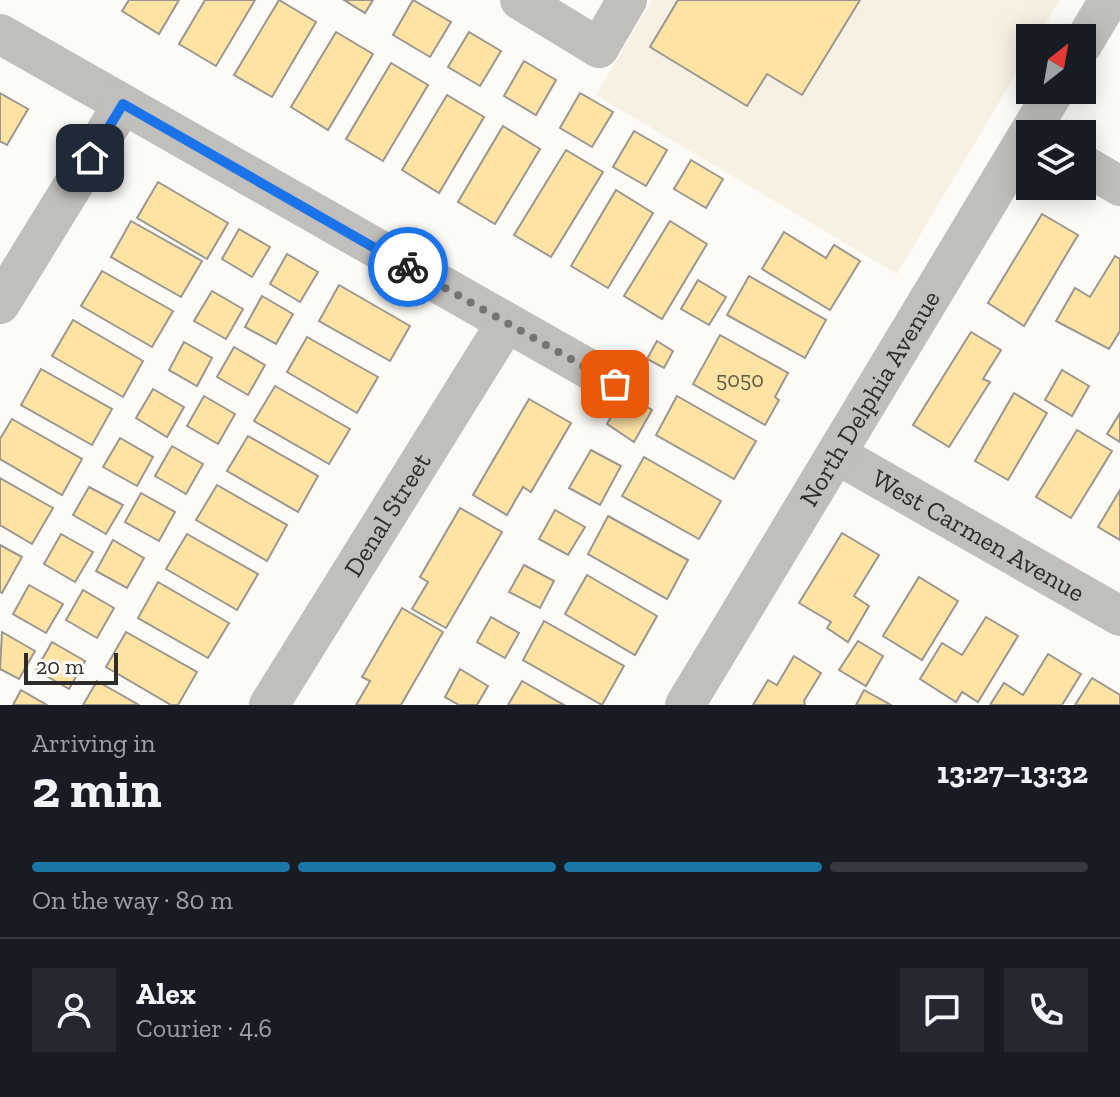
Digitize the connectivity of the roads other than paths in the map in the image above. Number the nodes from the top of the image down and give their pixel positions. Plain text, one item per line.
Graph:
1 (520, 0) edge
2 (627, 0) edge
3 (1109, 0) edge
4 (1095, 24) edge
5 (0, 34) edge
6 (123, 104) junction
7 (1016, 156) edge
8 (1096, 172) edge
9 (1120, 186) edge
10 (0, 304) edge
11 (506, 323) junction
12 (615, 384) dead end
13 (836, 454) junction
14 (1120, 616) edge
15 (269, 705) edge
16 (685, 705) edge

1 - 2 street
3 - 4 street
5 - 6 street
6 - 10 street
6 - 11 street
7 - 13 street, North Delphia Avenue
8 - 9 street
11 - 12 street
11 - 15 street, Denal Street
13 - 14 street, West Carmen Avenue
13 - 16 street, North Delphia Avenue

